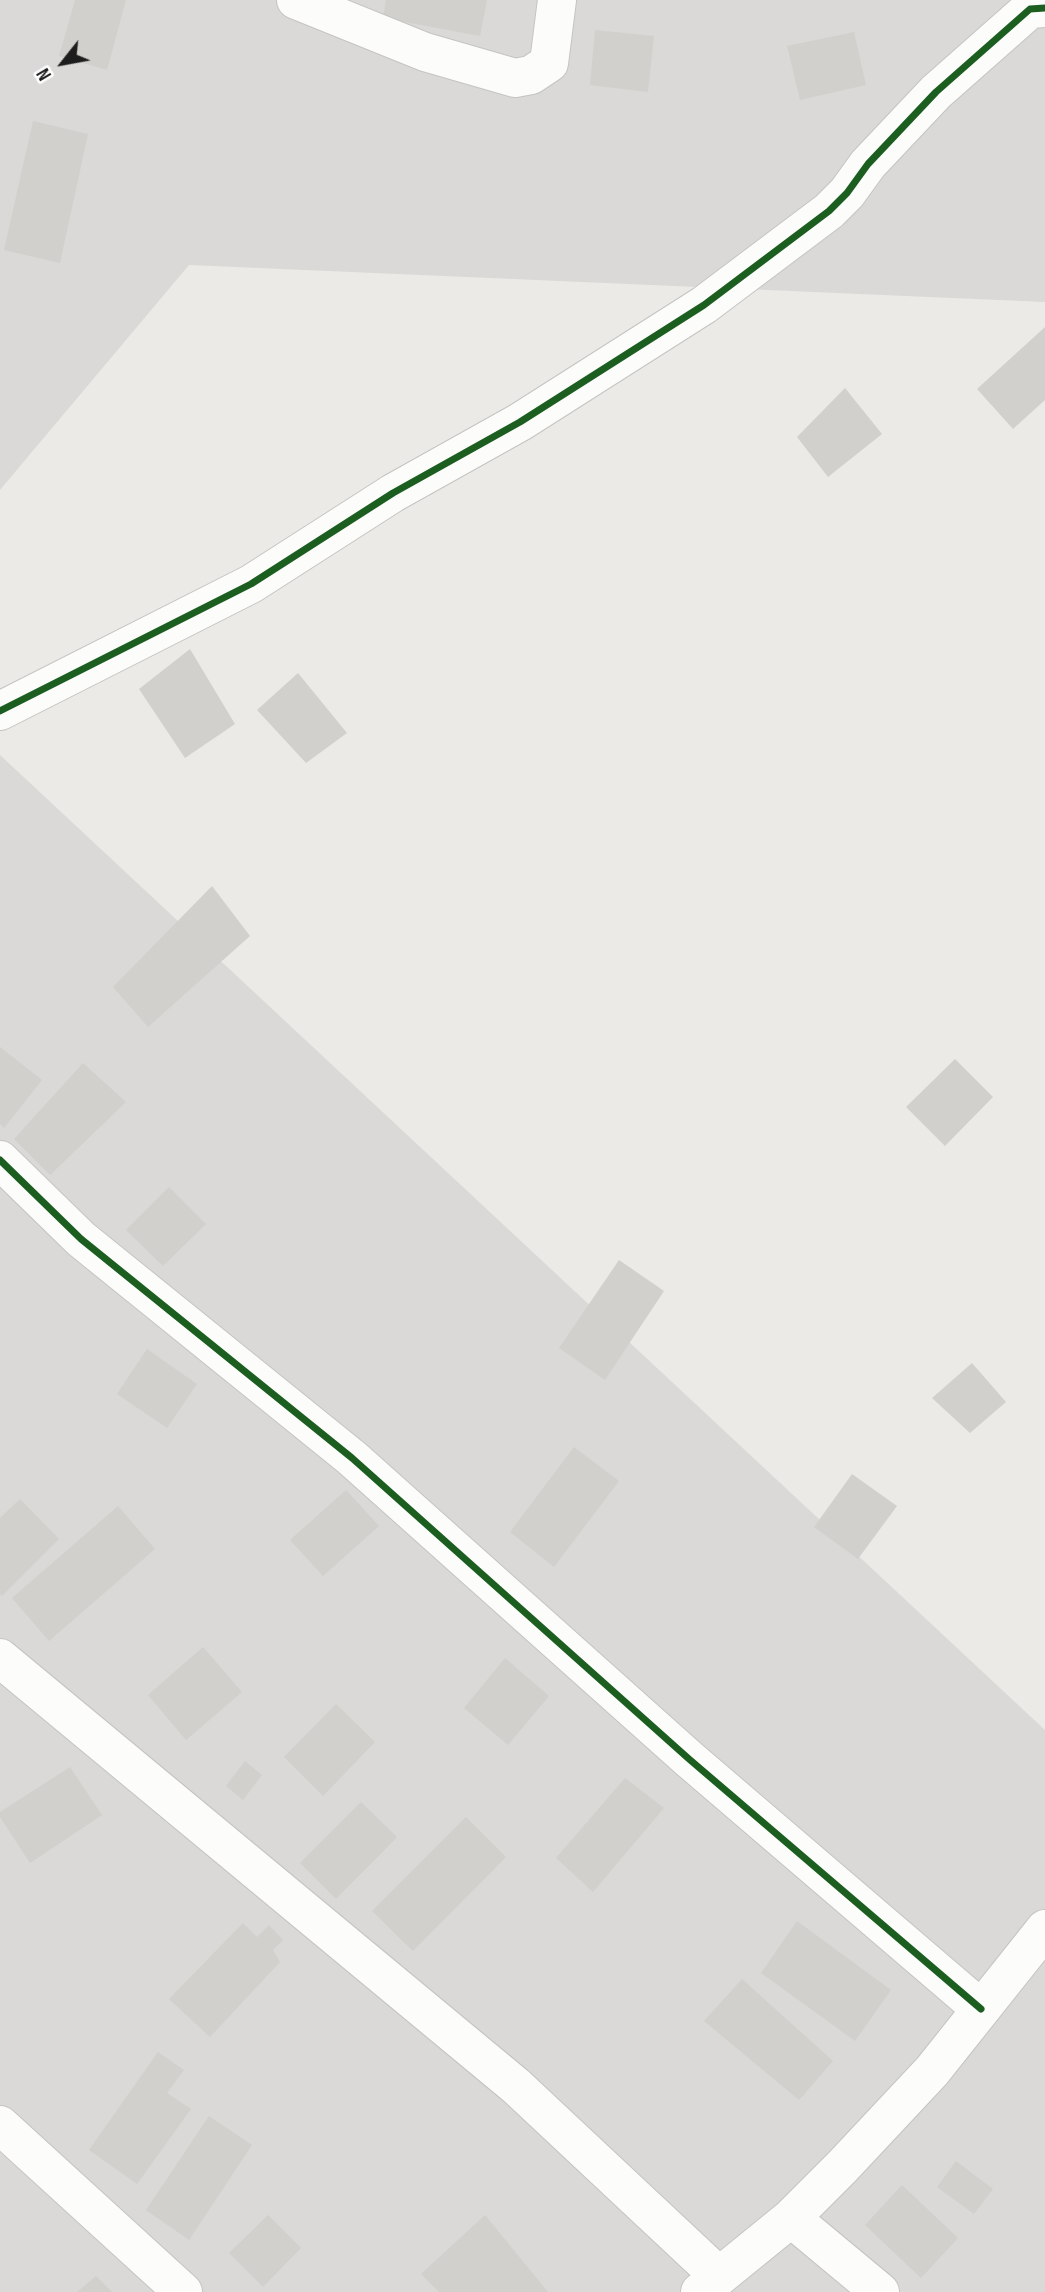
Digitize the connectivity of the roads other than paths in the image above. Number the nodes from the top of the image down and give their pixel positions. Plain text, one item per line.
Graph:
1 (296, 0) edge
2 (556, 0) edge
3 (1037, 5) edge
4 (0, 711) edge
5 (0, 1160) edge
6 (0, 1658) edge
7 (1045, 1928) edge
8 (981, 2009) junction
9 (0, 2125) edge
10 (790, 2218) junction
11 (709, 2284) edge
12 (183, 2292) edge
13 (880, 2292) edge

1 - 2 street
3 - 4 street
5 - 8 street
6 - 11 street
7 - 8 street
8 - 10 street
9 - 12 street
10 - 11 street
10 - 13 street

